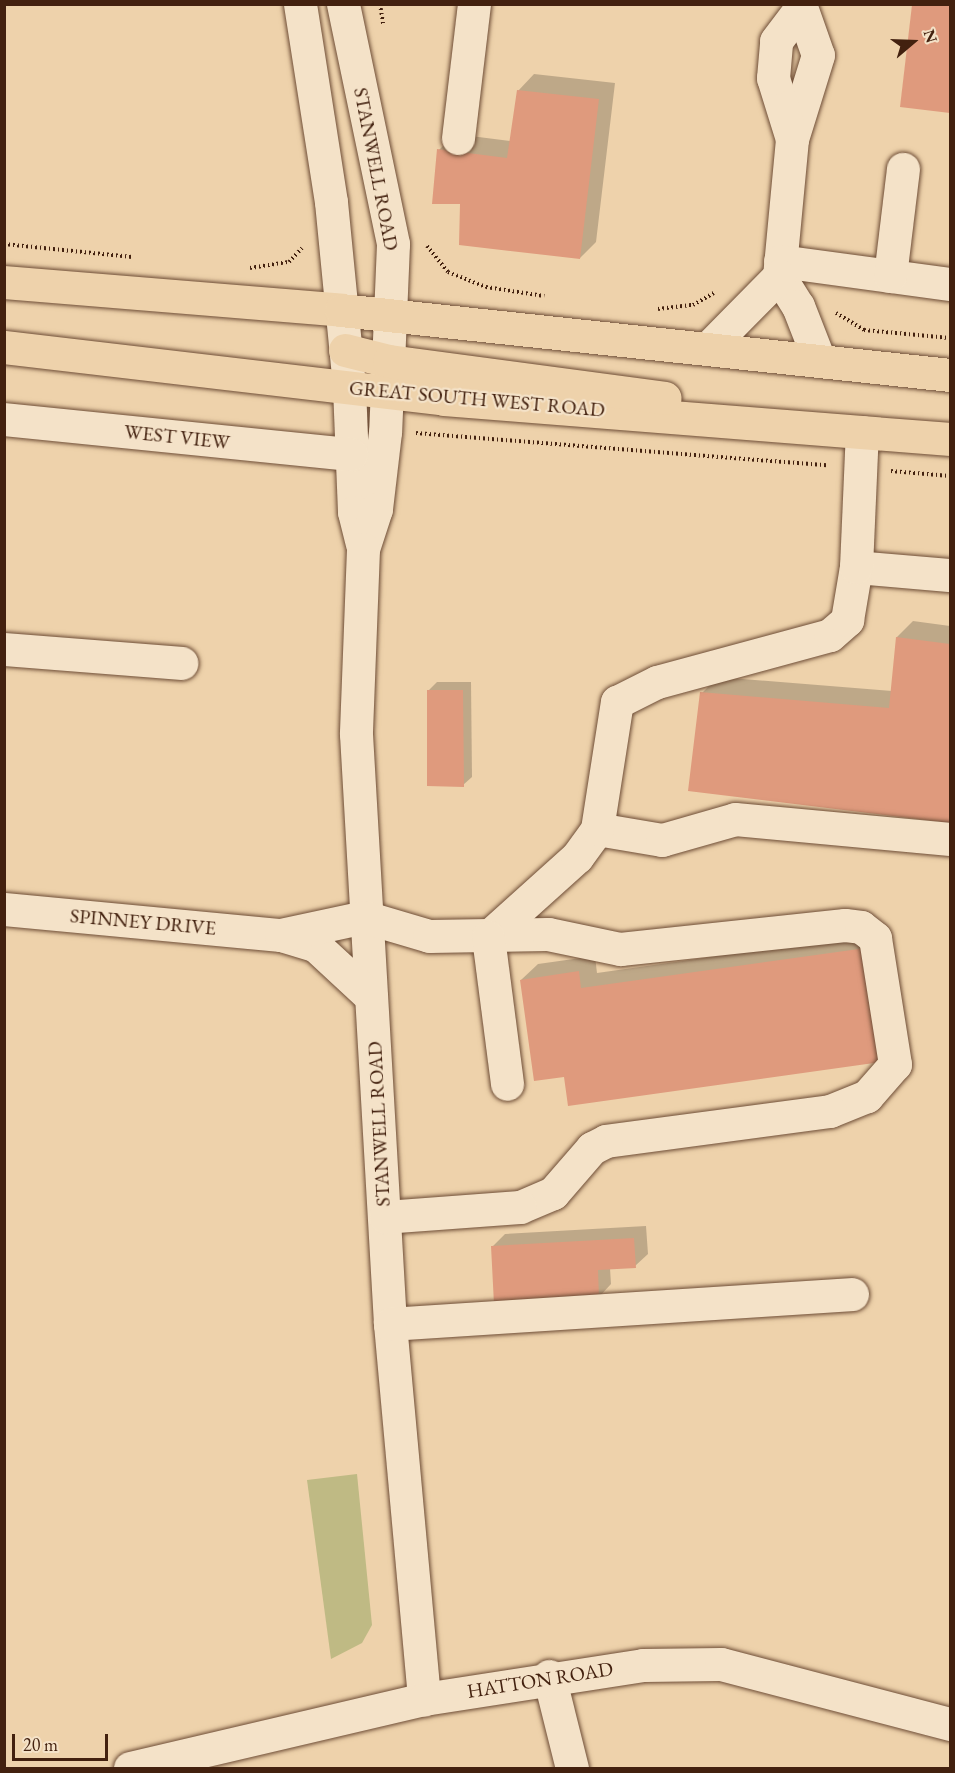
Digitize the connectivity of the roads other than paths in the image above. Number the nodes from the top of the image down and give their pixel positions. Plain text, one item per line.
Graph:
1 (300, 4) edge
2 (344, 4) edge
3 (474, 4) edge
4 (800, 7) edge
5 (458, 138) dead end
6 (903, 169) dead end
7 (779, 269) junction
8 (890, 276) junction
9 (4, 282) edge
10 (951, 284) edge
11 (341, 310) junction
12 (392, 315) junction
13 (4, 346) edge
14 (709, 347) junction
15 (345, 350) junction
16 (819, 360) junction
17 (951, 375) edge
18 (388, 376) junction
19 (349, 387) junction
20 (4, 419) edge
21 (862, 432) junction
22 (951, 439) edge
23 (351, 454) junction
24 (363, 549) junction
25 (856, 567) junction
26 (951, 575) edge
27 (4, 649) edge
28 (181, 663) dead end
29 (597, 829) junction
30 (951, 839) edge
31 (4, 909) edge
32 (365, 917) junction
33 (281, 935) junction
34 (488, 937) junction
35 (371, 997) junction
36 (507, 1084) dead end
37 (384, 1217) junction
38 (852, 1294) dead end
39 (390, 1324) junction
40 (549, 1676) junction
41 (424, 1699) junction
42 (951, 1724) edge
43 (130, 1768) edge
44 (572, 1768) edge

1 - 11 street, STANWELL ROAD
2 - 12 street, STANWELL ROAD
3 - 5 street
4 - 7 street
6 - 8 street
7 - 8 street
7 - 14 street
7 - 16 street
8 - 10 street
9 - 11 highway
11 - 12 highway
11 - 15 street, STANWELL ROAD
12 - 14 highway
12 - 18 street, STANWELL ROAD
13 - 19 highway, GREAT SOUTH WEST ROAD
14 - 16 highway
15 - 18 highway
15 - 19 street, STANWELL ROAD
16 - 17 highway
18 - 19 highway, GREAT SOUTH WEST ROAD
18 - 21 highway, GREAT SOUTH WEST ROAD
18 - 24 street, STANWELL ROAD
19 - 23 street, STANWELL ROAD
20 - 23 street, WEST VIEW
21 - 22 highway, GREAT SOUTH WEST ROAD
21 - 25 street
23 - 24 street, STANWELL ROAD
24 - 32 street, STANWELL ROAD
25 - 26 street
25 - 29 street
27 - 28 street
29 - 30 street
29 - 34 street
31 - 33 street, SPINNEY DRIVE
32 - 33 street, SPINNEY DRIVE
32 - 34 street
32 - 35 street, STANWELL ROAD
33 - 35 street, SPINNEY DRIVE
34 - 36 street
34 - 37 street
35 - 37 street, STANWELL ROAD
37 - 39 street, STANWELL ROAD
38 - 39 street
39 - 41 street, STANWELL ROAD
40 - 41 street, HATTON ROAD
40 - 42 street, HATTON ROAD
40 - 44 street
41 - 43 street, HATTON ROAD

